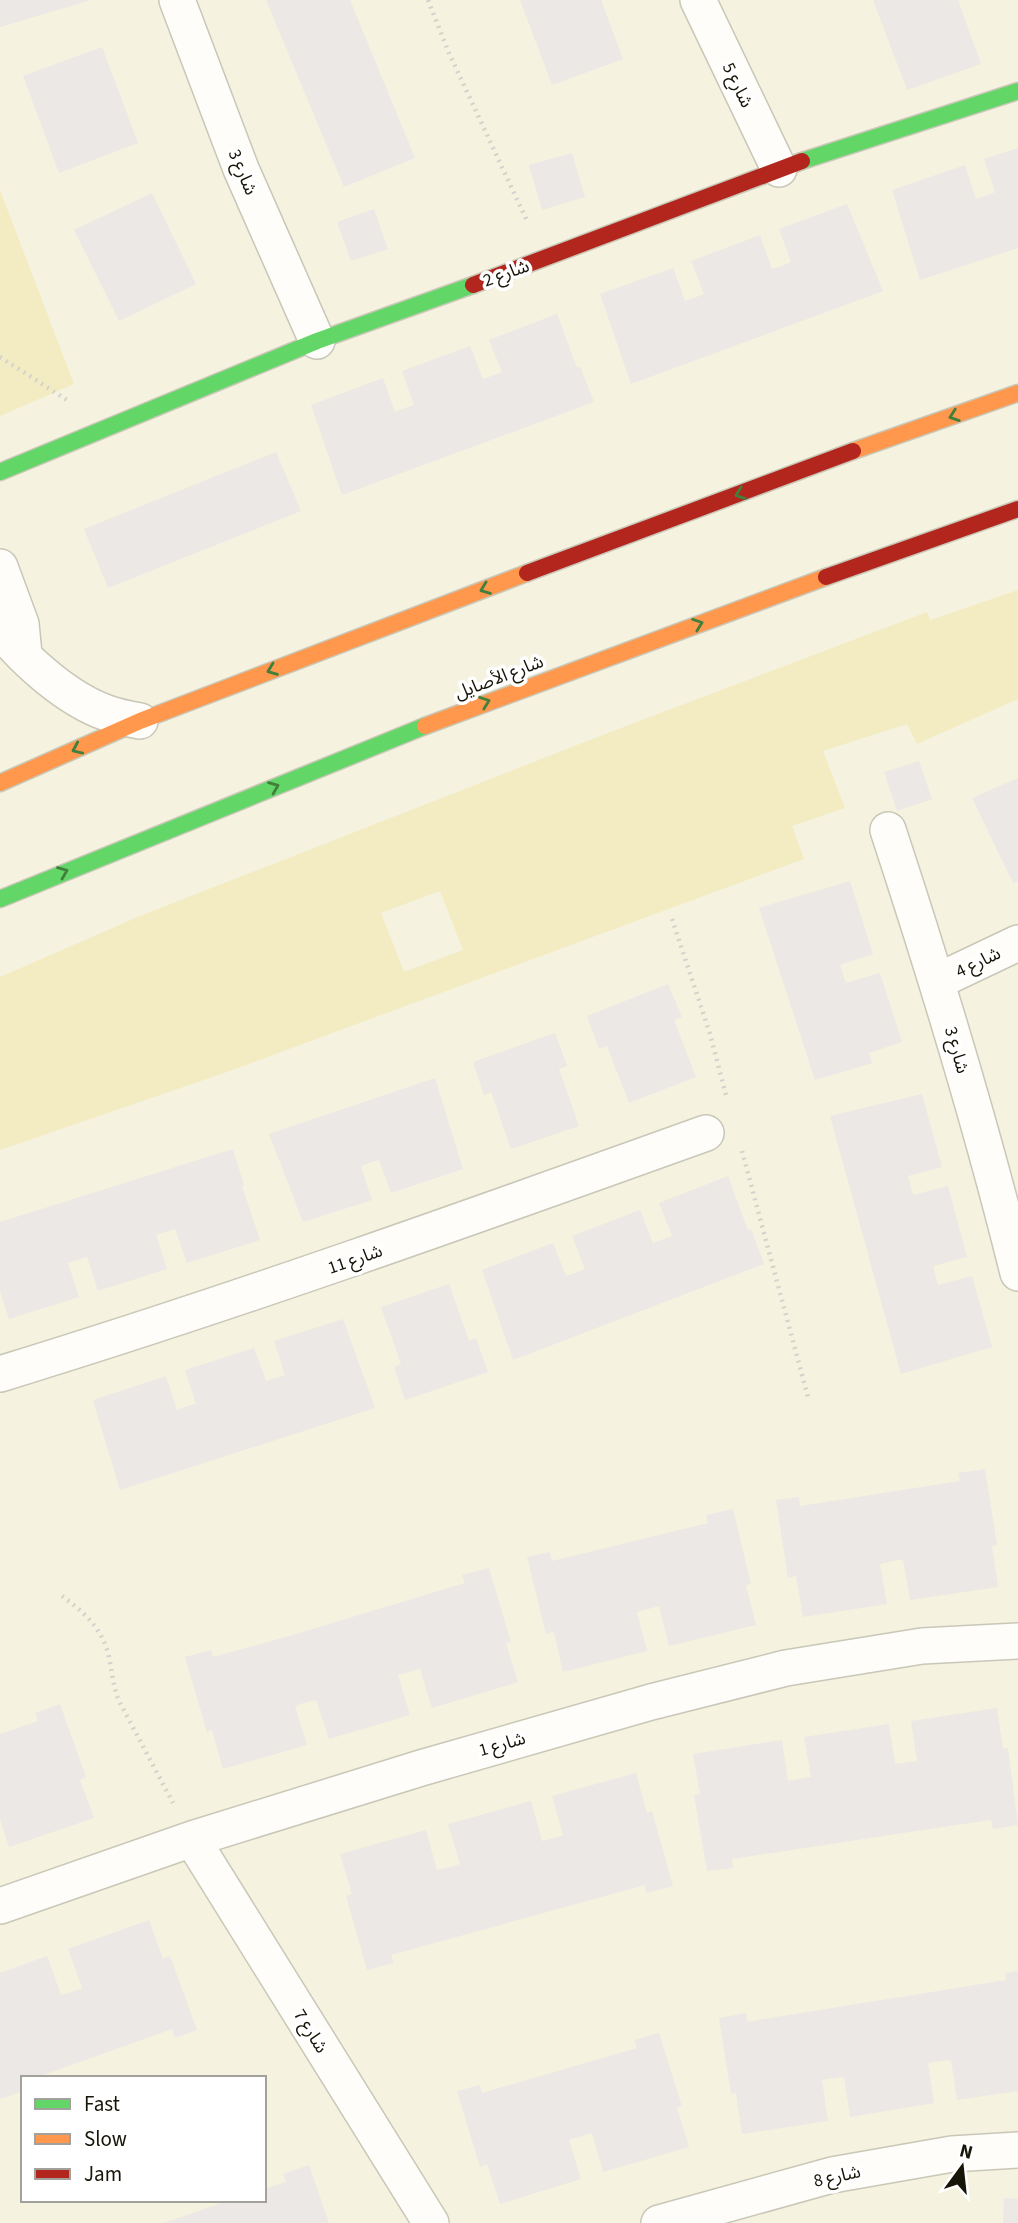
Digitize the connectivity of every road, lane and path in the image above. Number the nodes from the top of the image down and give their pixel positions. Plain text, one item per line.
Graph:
1 (177, 0) edge
2 (428, 0) edge
3 (698, 0) edge
4 (1018, 91) edge
5 (779, 169) junction
6 (545, 259) junction
7 (317, 341) junction
8 (0, 357) edge
9 (1018, 393) edge
10 (108, 427) junction
11 (0, 471) edge
12 (1018, 509) edge
13 (0, 567) edge
14 (0, 629) edge
15 (12, 659) edge
16 (140, 721) junction
17 (0, 783) edge
18 (888, 830) dead end
19 (0, 899) edge
20 (673, 919) dead end
21 (1018, 943) edge
22 (938, 981) junction
23 (718, 1122) joint
24 (741, 1151) dead end
25 (1018, 1273) edge
26 (0, 1374) edge
27 (808, 1401) dead end
28 (62, 1595) dead end
29 (1018, 1641) edge
30 (192, 1839) junction
31 (0, 1906) edge
32 (1018, 2150) edge
33 (431, 2223) edge
34 (659, 2223) edge

1 - 7 street, شارع 3
2 - 6 path
3 - 5 street, شارع 5
4 - 5 main road, شارع 2
5 - 6 main road, شارع 2
6 - 7 main road, شارع 2
7 - 10 main road, شارع 2
8 - 10 path
9 -> 16 main road
10 - 11 main road, شارع 2
19 -> 12 main road, شارع الأصايل
13 - 15 street
14 - 15 street
15 - 16 street
16 -> 17 main road
18 - 22 street, شارع 3
20 - 23 path
21 - 22 street, شارع 4
22 - 25 street, شارع 3
23 - 26 street, شارع 11
24 - 27 path
28 - 30 path
29 - 30 street, شارع 1
30 - 31 street, شارع 1
30 - 33 street, شارع 7
32 - 34 street, شارع 8

